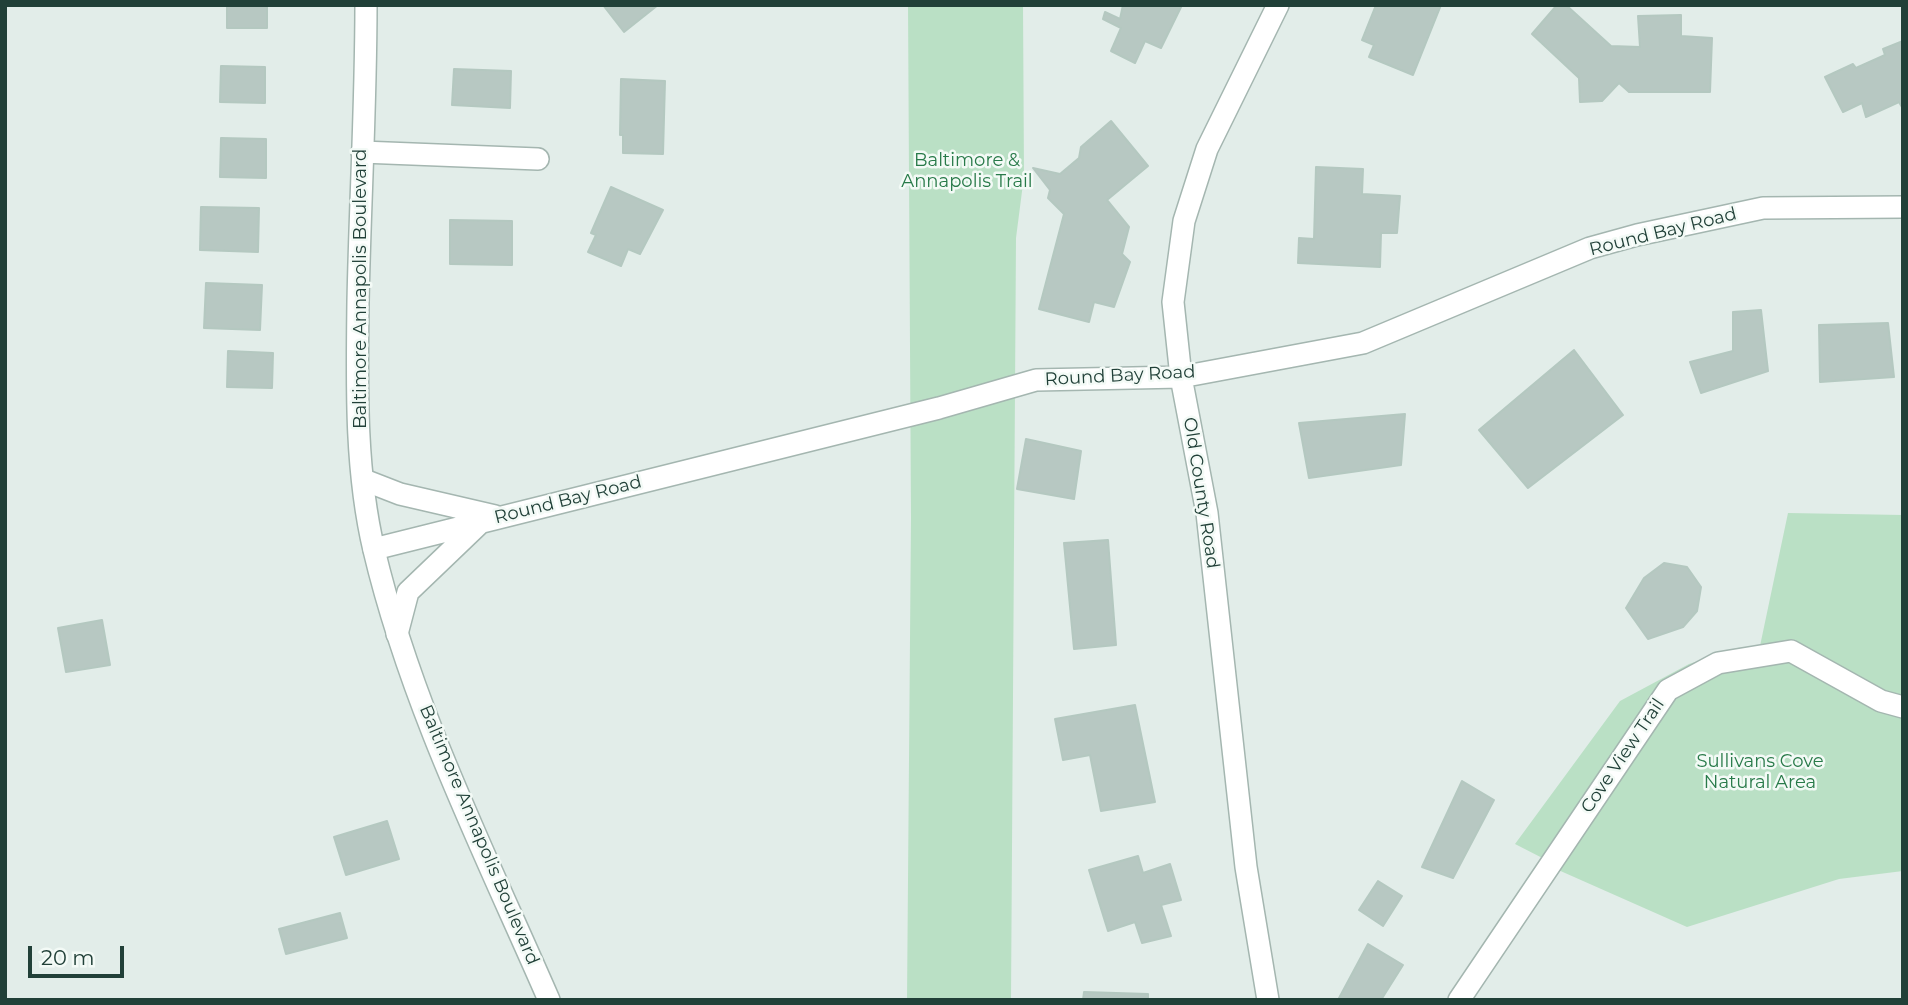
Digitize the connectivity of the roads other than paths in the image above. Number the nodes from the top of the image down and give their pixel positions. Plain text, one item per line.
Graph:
1 (366, 5) edge
2 (1278, 5) edge
3 (362, 152) junction
4 (538, 159) dead end
5 (1903, 207) edge
6 (1181, 377) junction
7 (364, 480) junction
8 (491, 519) junction
9 (374, 549) junction
10 (397, 634) junction
11 (1903, 706) edge
12 (548, 1000) edge
13 (1268, 1000) edge
14 (1459, 1000) edge

1 - 3 street, Baltimore Annapolis Boulevard
2 - 6 street, Old County Road
3 - 4 street
3 - 7 street, Baltimore Annapolis Boulevard
5 - 6 street, Round Bay Road
6 - 8 street, Round Bay Road
6 - 13 street, Old County Road
7 - 8 street
7 - 9 street, Baltimore Annapolis Boulevard
8 - 9 street, Round Bay Road
8 - 10 street
9 - 10 street, Baltimore Annapolis Boulevard
10 - 12 street, Baltimore Annapolis Boulevard
11 - 14 street, Cove View Trail

